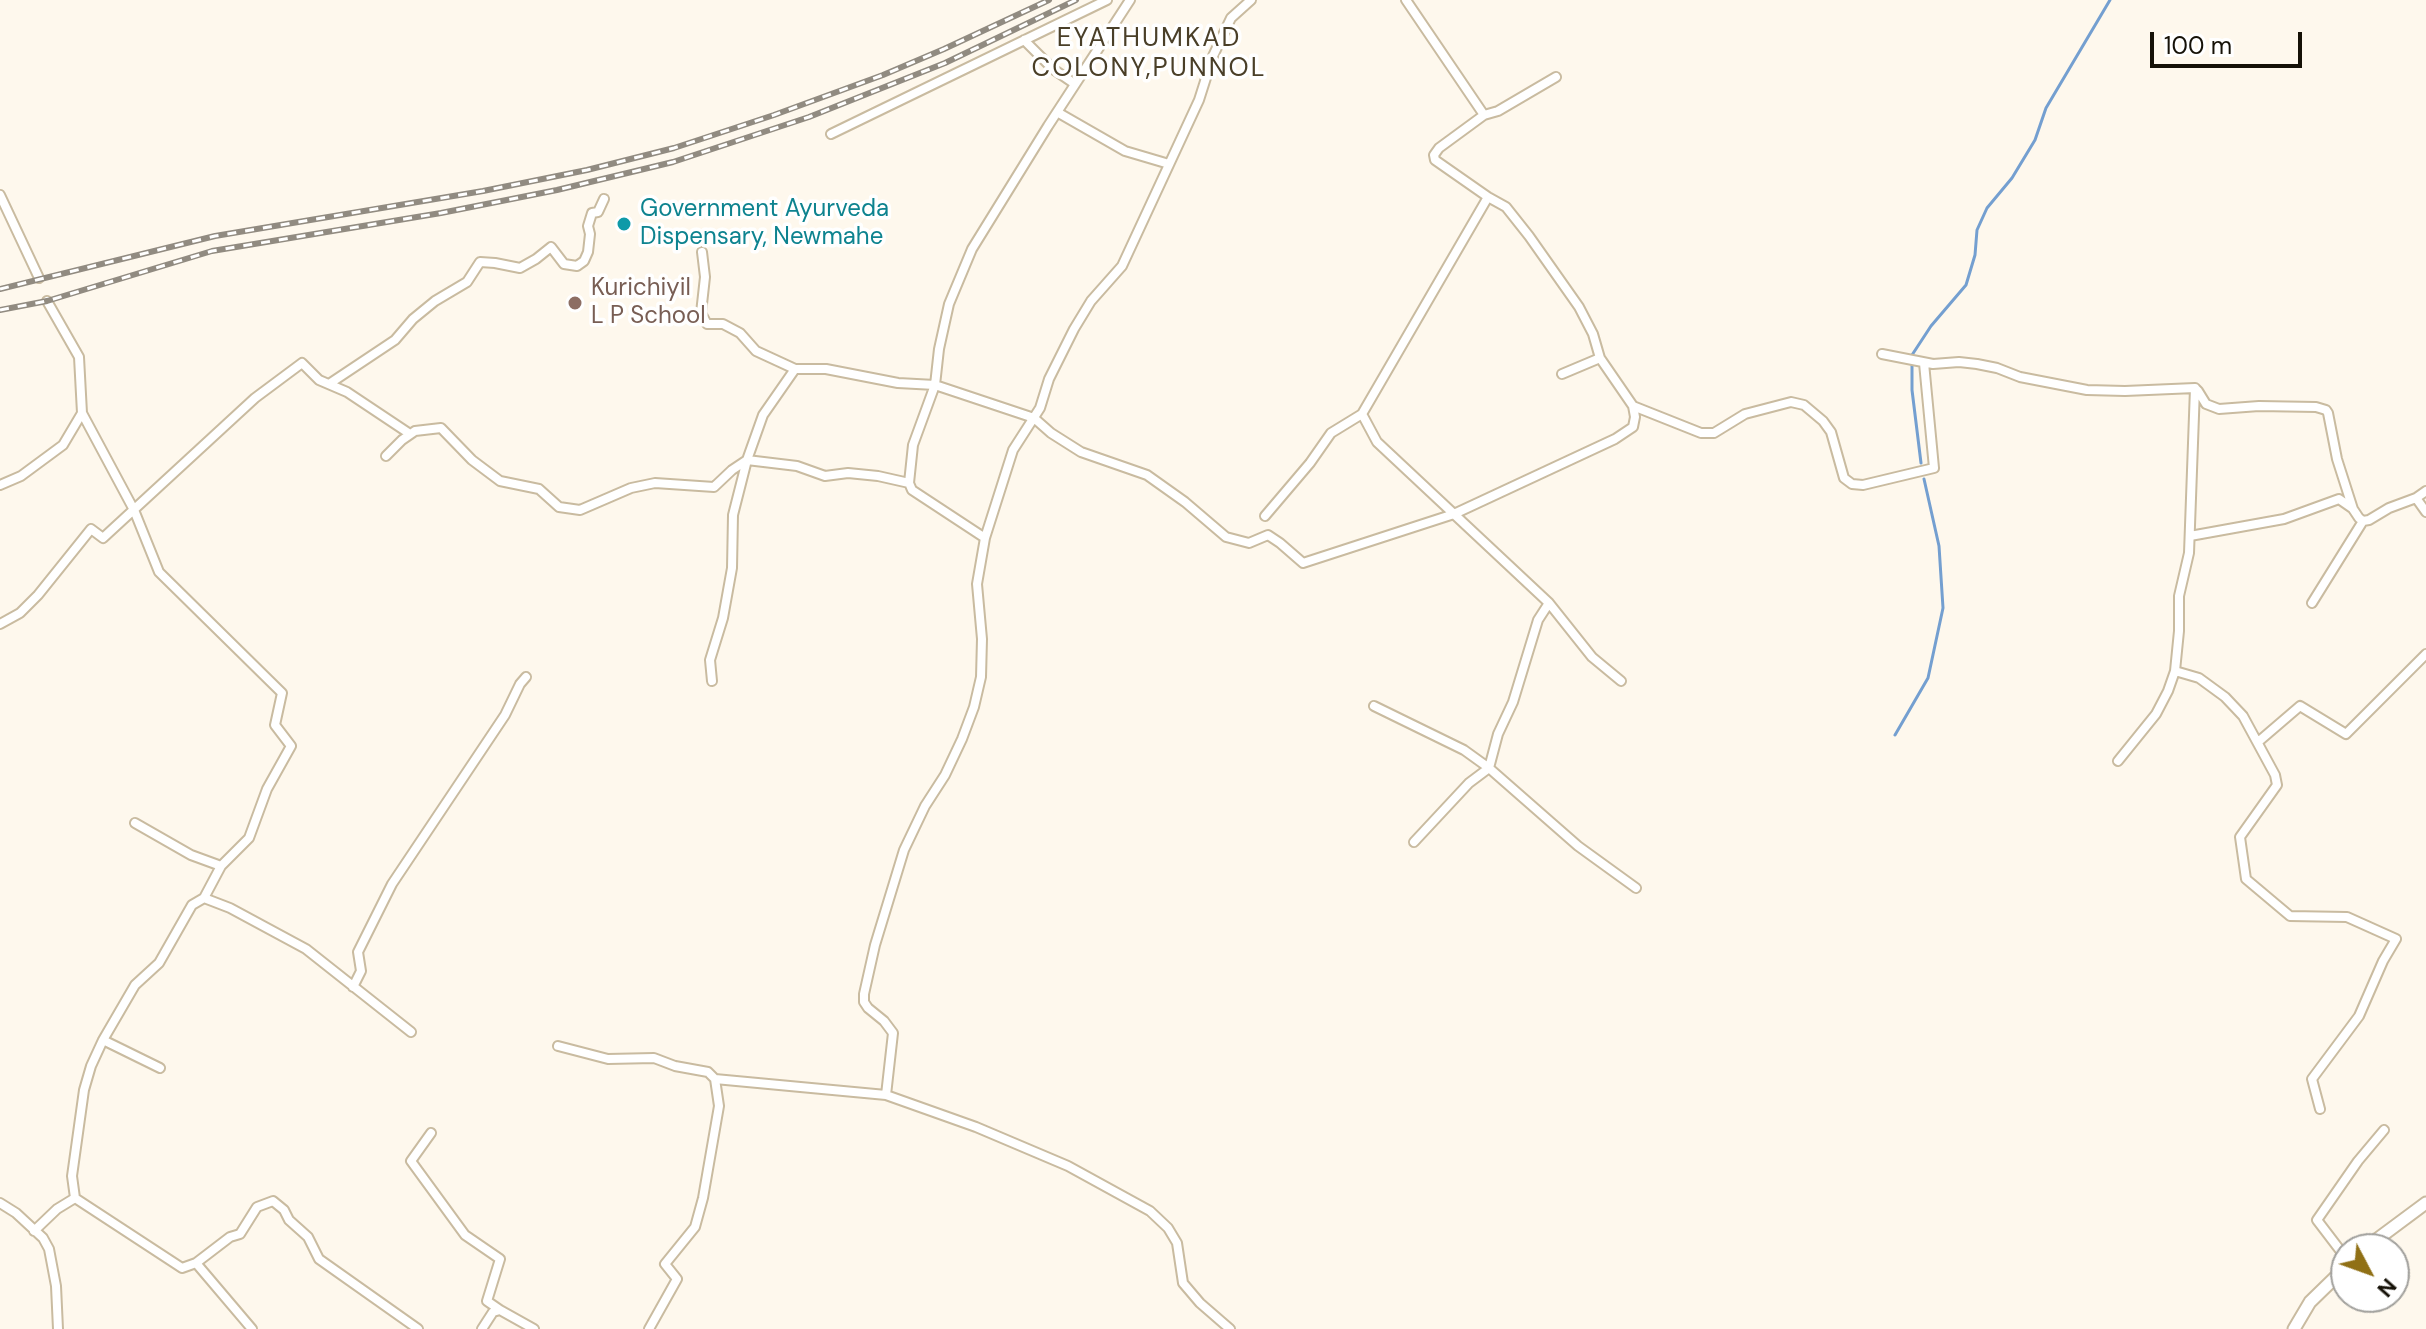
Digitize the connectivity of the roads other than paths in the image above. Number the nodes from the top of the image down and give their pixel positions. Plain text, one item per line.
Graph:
1 (1107, 0) edge
2 (1130, 0) edge
3 (1251, 0) edge
4 (1406, 0) edge
5 (1024, 40) junction
6 (1556, 77) dead end
7 (1075, 84) junction
8 (1057, 112) junction
9 (1484, 115) junction
10 (831, 134) dead end
11 (1169, 164) junction
12 (0, 195) edge
13 (1488, 197) junction
14 (604, 199) dead end
15 (702, 252) dead end
16 (39, 278) dead end
17 (47, 301) dead end
18 (1882, 354) dead end
19 (1600, 358) junction
20 (1921, 362) junction
21 (795, 369) junction
22 (1562, 374) dead end
23 (329, 384) junction
24 (935, 385) junction
25 (2195, 388) junction
26 (1633, 406) junction
27 (82, 413) junction
28 (1362, 414) junction
29 (1034, 418) junction
30 (410, 434) junction
31 (386, 456) dead end
32 (747, 460) junction
33 (909, 483) junction
34 (0, 485) edge
35 (2426, 491) edge
36 (2416, 498) junction
37 (2353, 509) junction
38 (134, 510) junction
39 (2426, 512) edge
40 (1454, 514) junction
41 (1265, 516) dead end
42 (2363, 521) junction
43 (2190, 536) junction
44 (985, 538) junction
45 (1549, 603) junction
46 (2312, 603) dead end
47 (0, 624) edge
48 (2426, 654) edge
49 (2175, 671) junction
50 (526, 677) dead end
51 (712, 681) dead end
52 (1621, 681) dead end
53 (1374, 706) dead end
54 (2258, 742) junction
55 (2118, 761) dead end
56 (1489, 768) junction
57 (135, 823) dead end
58 (1414, 842) dead end
59 (221, 866) junction
60 (1636, 888) dead end
61 (204, 898) junction
62 (353, 987) junction
63 (411, 1032) dead end
64 (103, 1040) junction
65 (558, 1046) dead end
66 (160, 1068) dead end
67 (715, 1079) junction
68 (886, 1095) junction
69 (2320, 1109) dead end
70 (2384, 1130) dead end
71 (431, 1133) dead end
72 (75, 1198) junction
73 (0, 1203) edge
74 (2426, 1203) edge
75 (34, 1231) junction
76 (2386, 1233) edge
77 (2330, 1237) edge
78 (196, 1263) junction
79 (2330, 1283) edge
80 (500, 1310) junction
81 (412, 1328) edge
82 (58, 1329) edge
83 (252, 1329) edge
84 (482, 1329) edge
85 (534, 1329) edge
86 (649, 1329) edge
87 (1230, 1329) edge
88 (2294, 1329) edge

1 - 5 street
2 - 7 street
3 - 11 street
4 - 9 street
5 - 7 street
5 - 10 street
6 - 9 street
7 - 8 street
8 - 11 street
8 - 24 street
9 - 13 street
11 - 29 street
12 - 16 street
13 - 19 street
13 - 28 street
14 - 23 street
15 - 21 street
17 - 27 street
18 - 20 street
19 - 22 street
19 - 26 street
20 - 25 street
20 - 26 street
21 - 24 street
21 - 32 street
23 - 30 street
23 - 38 street
24 - 29 street
24 - 33 street
25 - 37 street
25 - 43 street
26 - 40 street
27 - 34 street
27 - 38 street
28 - 40 street
28 - 41 street
29 - 40 street
29 - 44 street
30 - 31 street
30 - 32 street
32 - 33 street
32 - 51 street
33 - 44 street
35 - 36 street
36 - 39 street
36 - 42 street
37 - 42 street
37 - 43 street
38 - 47 street
38 - 59 street
40 - 45 street
42 - 46 street
43 - 49 street
44 - 68 street
45 - 52 street
45 - 56 street
48 - 54 street
49 - 54 street
49 - 55 street
50 - 62 street
53 - 56 street
54 - 69 street
56 - 58 street
56 - 60 street
57 - 59 street
59 - 61 street
61 - 62 street
61 - 64 street
62 - 63 street
64 - 66 street
64 - 72 street
65 - 67 street
67 - 68 street
67 - 86 street
68 - 87 street
70 - 77 street
71 - 80 street
72 - 75 street
72 - 78 street
73 - 75 street
74 - 76 main road
75 - 82 street
78 - 81 street
78 - 83 street
79 - 88 main road
80 - 84 street
80 - 85 street

